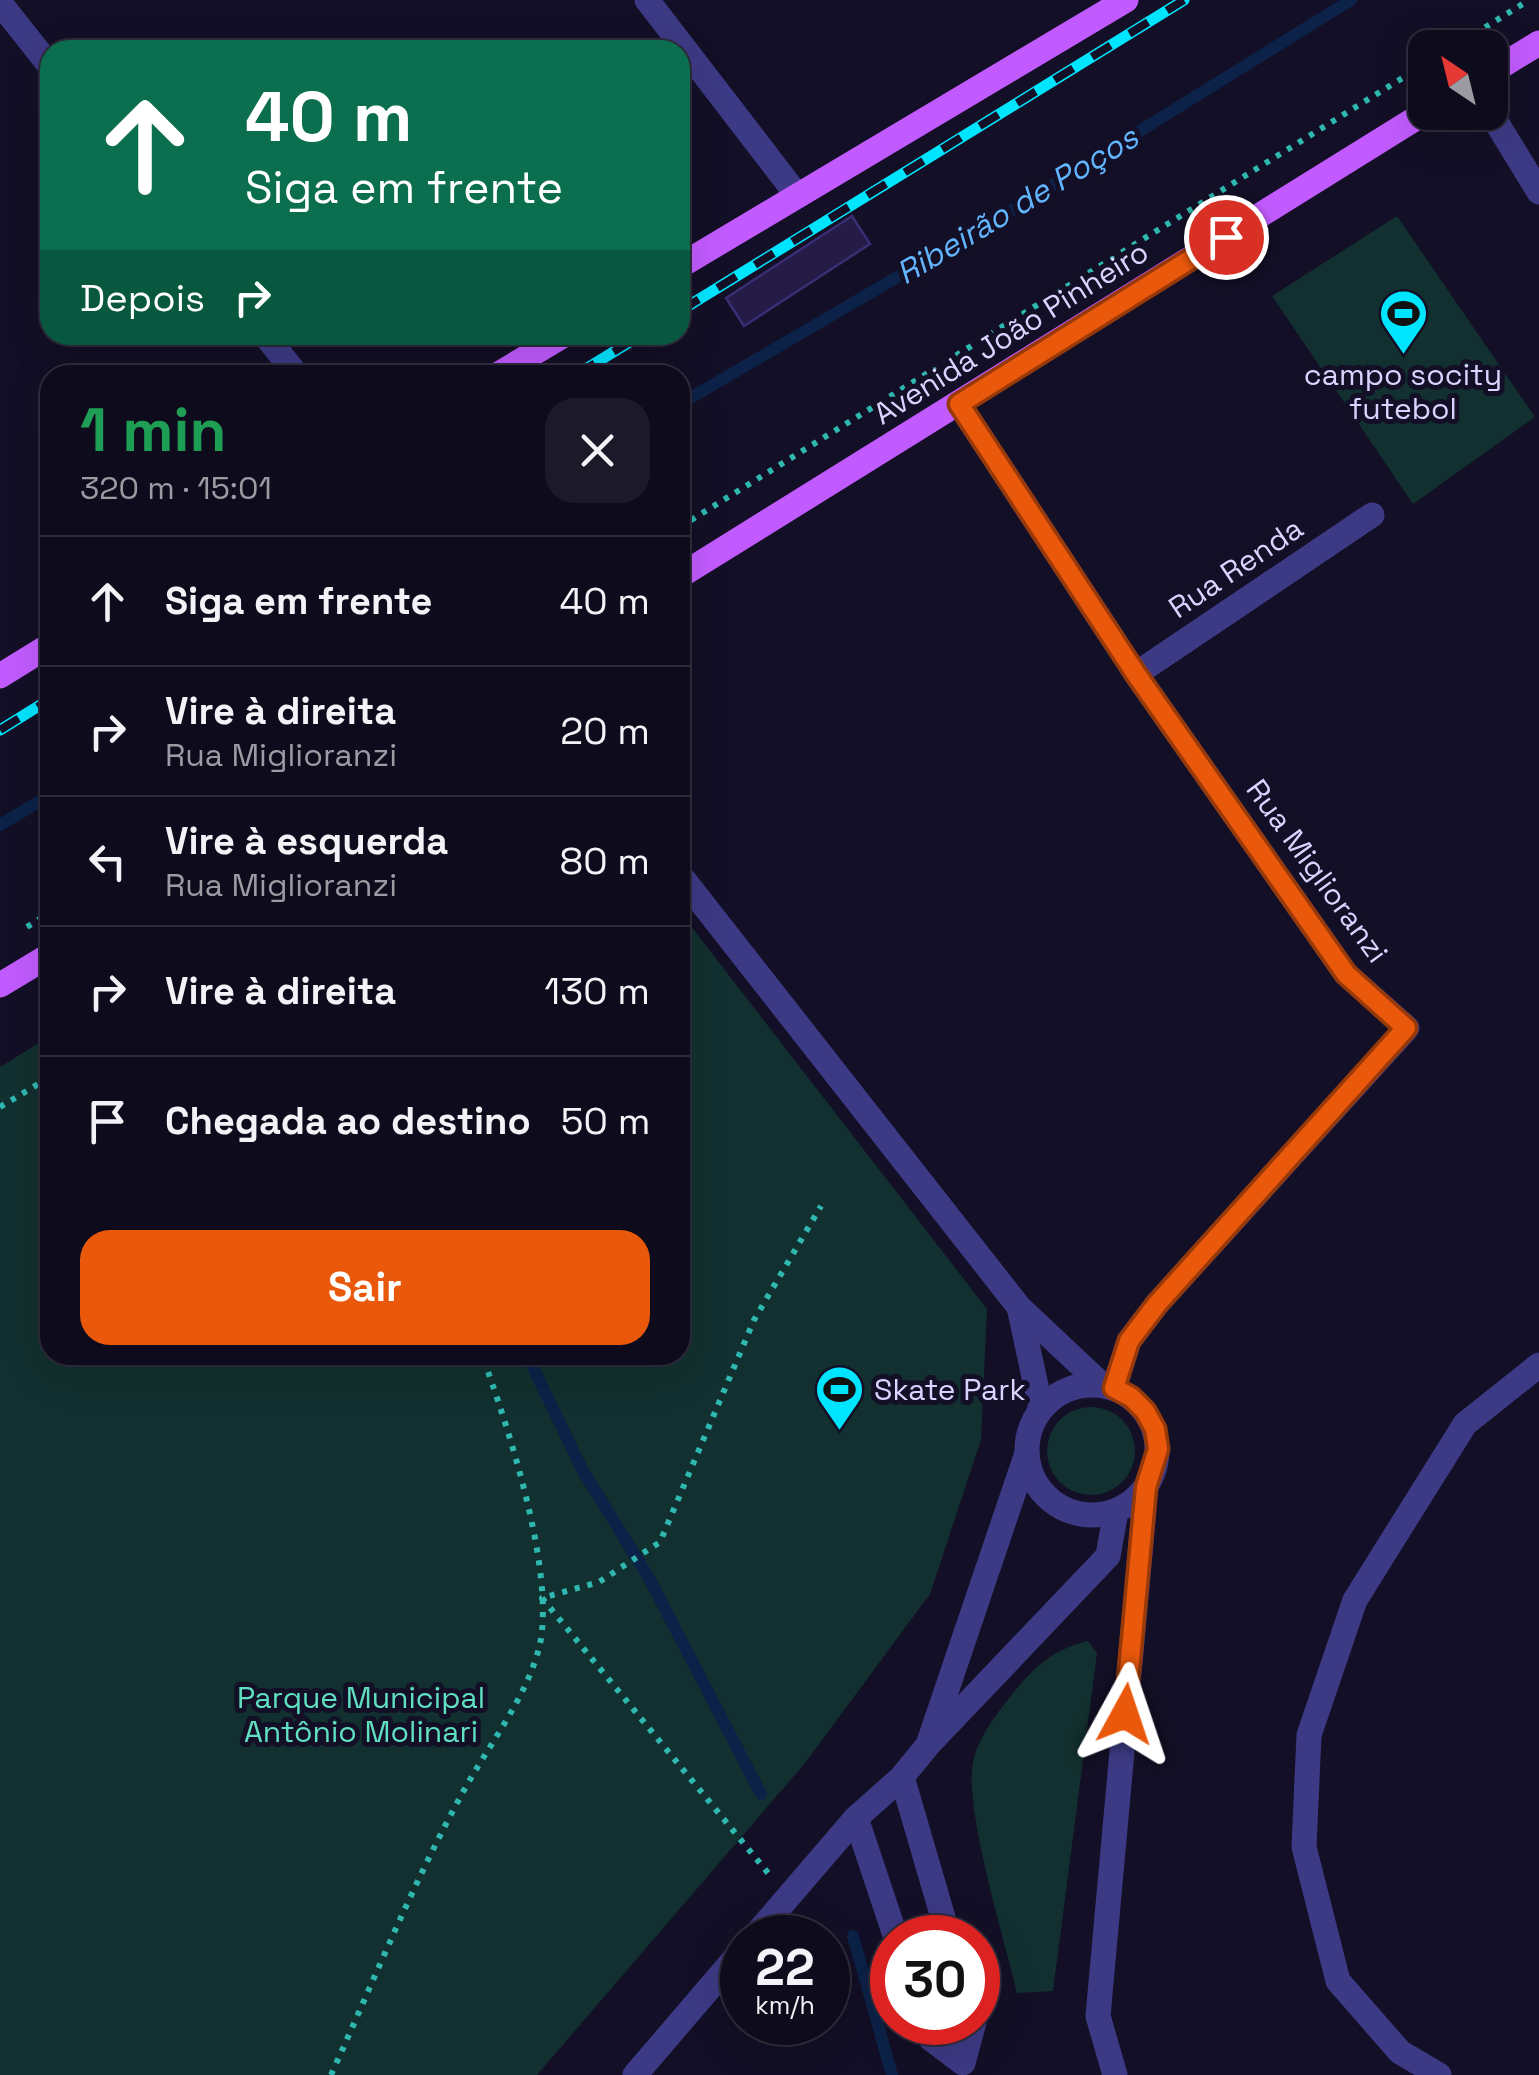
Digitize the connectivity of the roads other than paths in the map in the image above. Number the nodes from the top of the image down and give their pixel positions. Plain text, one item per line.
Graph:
1 (647, 0) edge
2 (1126, 0) edge
3 (0, 3) edge
4 (678, 40) edge
5 (1539, 44) edge
6 (40, 53) edge
7 (690, 56) edge
8 (1508, 62) edge
9 (1408, 123) edge
10 (1501, 130) edge
11 (1539, 192) edge
12 (797, 195) junction
13 (690, 260) edge
14 (273, 345) edge
15 (547, 345) edge
16 (288, 365) edge
17 (514, 365) edge
18 (959, 404) junction
19 (1372, 515) dead end
20 (690, 570) edge
21 (40, 652) edge
22 (1136, 674) junction
23 (0, 676) edge
24 (690, 888) edge
25 (40, 962) edge
26 (0, 985) edge
27 (1019, 1307) junction
28 (1539, 1365) edge
29 (1108, 1386) junction
30 (1042, 1409) junction
31 (1027, 1452) junction
32 (1146, 1487) junction
33 (1116, 1510) junction
34 (928, 1746) junction
35 (902, 1777) junction
36 (856, 1818) junction
37 (772, 1915) edge
38 (888, 1915) edge
39 (942, 1915) edge
40 (720, 1976) edge
41 (938, 2045) edge
42 (964, 2069) edge
43 (635, 2075) edge
44 (1115, 2075) edge
45 (1439, 2075) edge

1 - 4 street
2 - 12 main road
3 - 6 street
5 - 8 main road
7 - 12 street
9 - 18 main road, Avenida João Pinheiro
10 - 11 street
12 - 13 main road
14 - 16 street
15 - 17 main road
18 - 20 main road, Avenida João Pinheiro
18 - 22 street, Rua Miglioranzi
19 - 22 street, Rua Renda
21 - 23 main road
22 - 29 street, Rua Miglioranzi
24 - 27 street
25 - 26 main road
27 - 29 street
27 - 30 street
28 - 45 street
29 - 30 street
29 - 32 street
30 - 31 street
31 - 33 street
31 - 34 street
32 - 33 street
32 - 44 street
33 - 34 street
34 - 35 street
35 - 36 street
35 - 39 street
36 - 37 street
36 - 38 street
40 - 43 street
41 - 42 street

